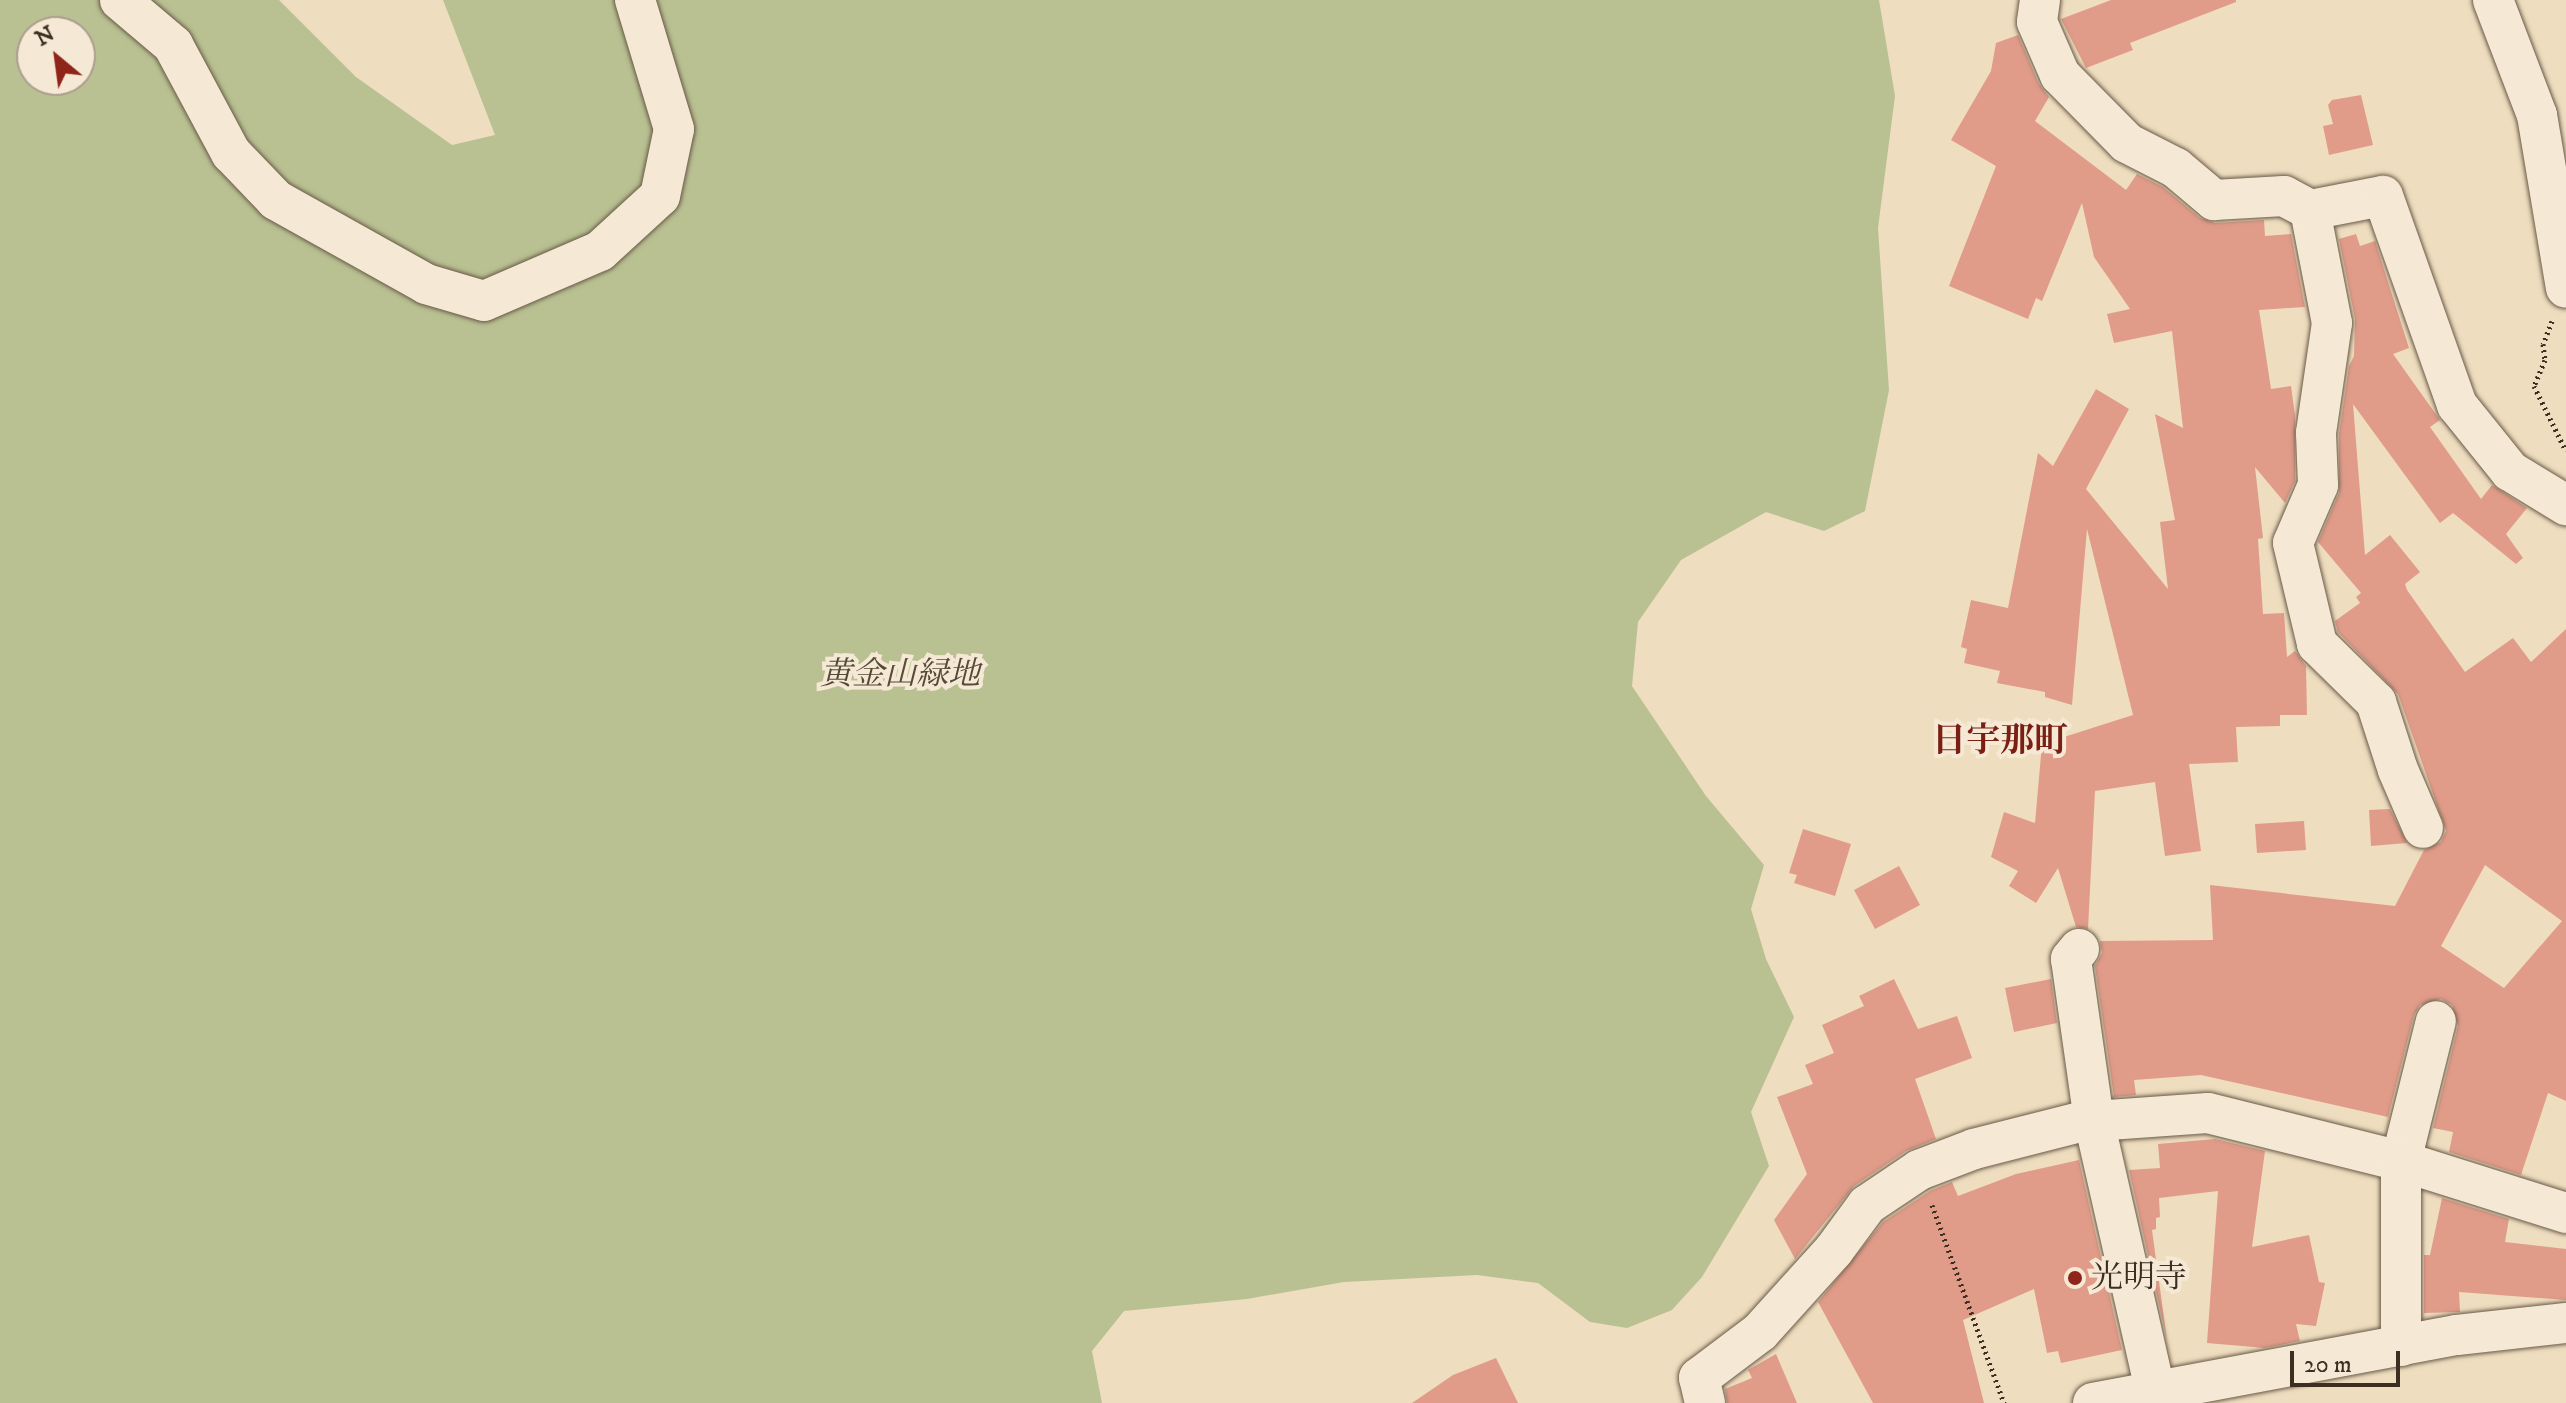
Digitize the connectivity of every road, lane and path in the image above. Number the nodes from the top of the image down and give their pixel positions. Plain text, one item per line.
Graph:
1 (120, 0) edge
2 (635, 0) edge
3 (2040, 0) edge
4 (2493, 0) edge
5 (2552, 106) edge
6 (2310, 210) junction
7 (2566, 287) edge
8 (2566, 451) edge
9 (2566, 505) edge
10 (2423, 828) dead end
11 (2079, 949) dead end
12 (2436, 1021) dead end
13 (2094, 1121) junction
14 (2401, 1161) junction
15 (1919, 1170) junction
16 (2566, 1213) edge
17 (2566, 1323) edge
18 (2401, 1346) junction
19 (2155, 1390) junction
20 (2108, 1401) edge
21 (1705, 1403) edge
22 (2004, 1403) edge

1 - 2 street
3 - 6 street
4 - 5 street
5 - 7 street
6 - 9 street
6 - 10 street
7 - 8 path
11 - 13 street
12 - 14 street
13 - 14 street
13 - 15 street
13 - 19 street
14 - 16 street
14 - 18 street
15 - 21 street
15 - 22 path
17 - 18 street
18 - 19 street
19 - 20 street

